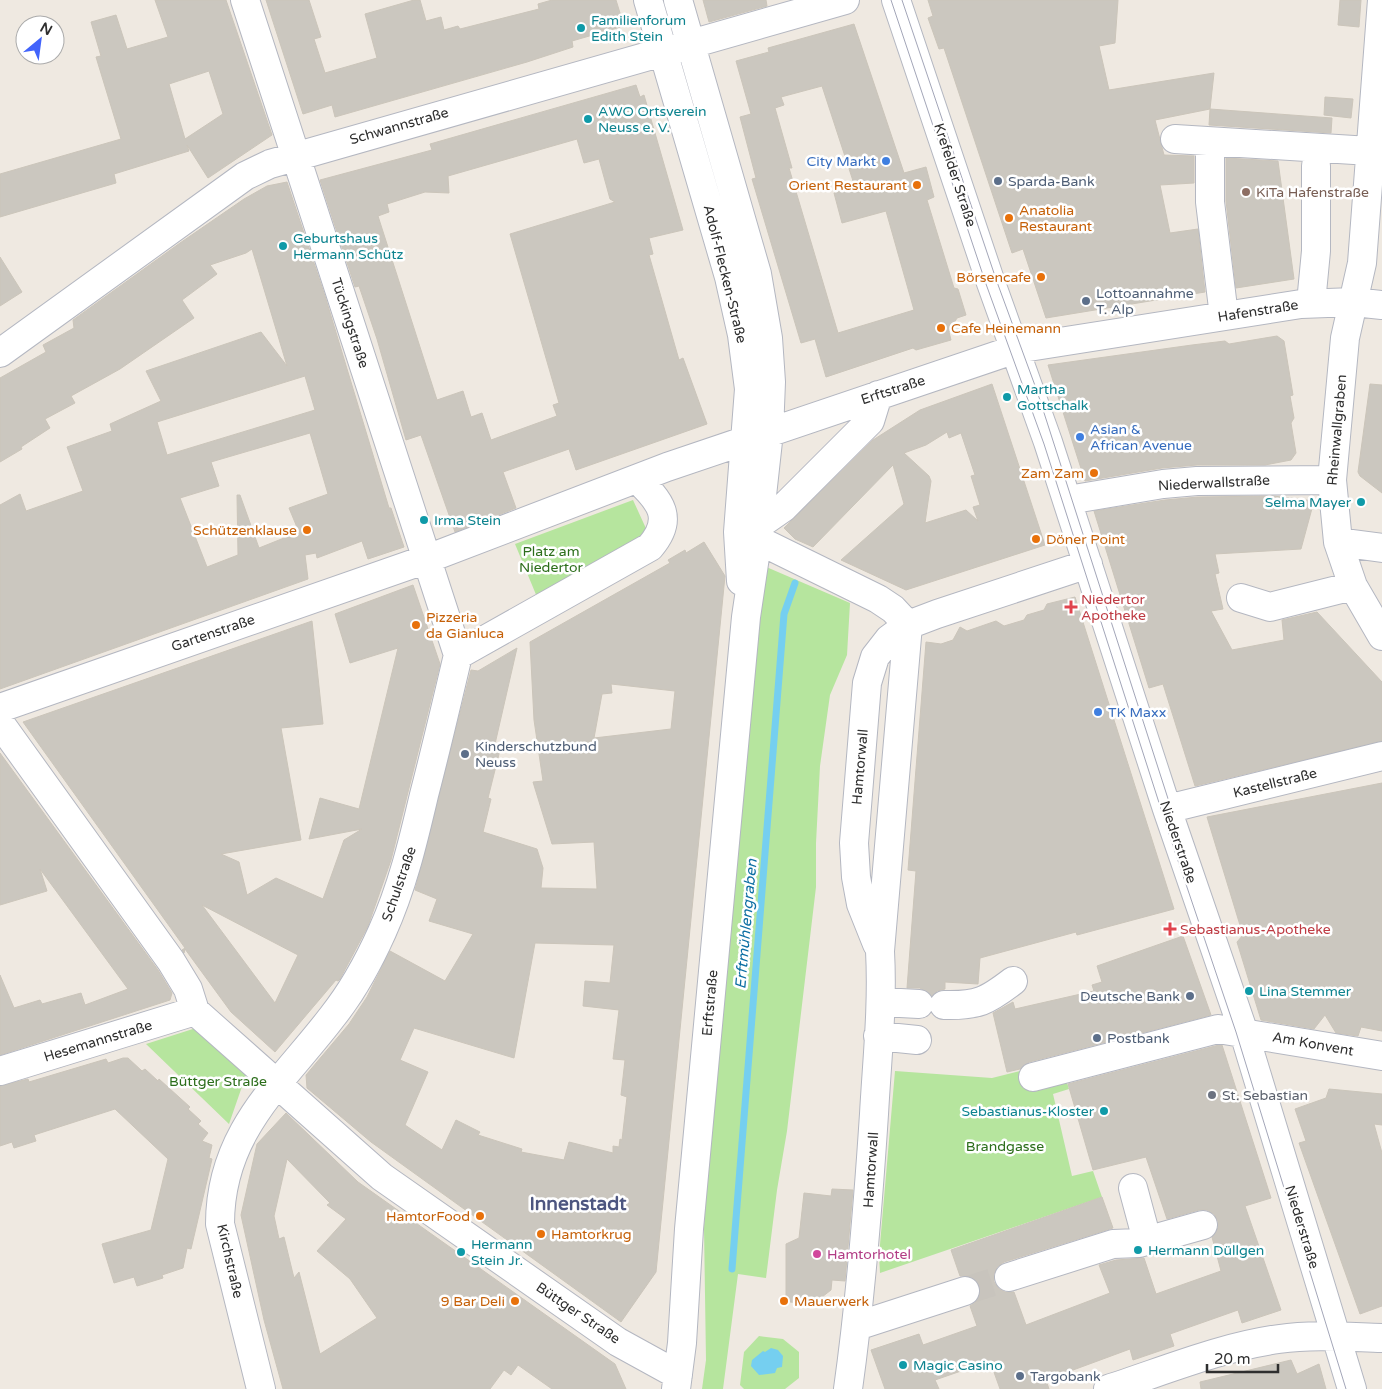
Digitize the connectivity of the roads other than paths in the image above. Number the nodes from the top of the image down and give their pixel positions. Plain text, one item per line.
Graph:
1 (245, 0) edge
2 (648, 0) edge
3 (678, 0) edge
4 (845, 0) edge
5 (896, 0) edge
6 (1382, 0) edge
7 (692, 43) junction
8 (664, 51) junction
9 (1175, 140) dead end
10 (1210, 142) junction
11 (1370, 151) junction
12 (295, 156) junction
13 (1316, 166) dead end
14 (733, 190) junction
15 (706, 198) junction
16 (1354, 302) junction
17 (1311, 303) junction
18 (1382, 305) edge
19 (1224, 316) junction
20 (1016, 349) junction
21 (0, 353) edge
22 (878, 395) junction
23 (758, 436) junction
24 (637, 478) junction
25 (1332, 480) junction
26 (1068, 500) junction
27 (759, 532) junction
28 (1338, 542) junction
29 (1382, 548) edge
30 (427, 559) junction
31 (1088, 564) junction
32 (1353, 586) junction
33 (1241, 598) dead end
34 (746, 618) junction
35 (908, 625) junction
36 (1382, 636) edge
37 (458, 655) junction
38 (0, 708) edge
39 (0, 723) edge
40 (1382, 756) edge
41 (1167, 809) junction
42 (880, 951) junction
43 (1014, 981) dead end
44 (881, 1002) junction
45 (195, 1011) junction
46 (1244, 1033) junction
47 (878, 1036) junction
48 (917, 1040) dead end
49 (1382, 1056) edge
50 (0, 1071) edge
51 (1033, 1077) dead end
52 (275, 1083) junction
53 (1133, 1188) dead end
54 (1204, 1225) dead end
55 (1147, 1240) junction
56 (1009, 1277) tunnel mouth
57 (965, 1291) tunnel mouth
58 (857, 1326) junction
59 (1336, 1336) junction
60 (1382, 1338) edge
61 (677, 1382) edge
62 (261, 1389) edge
63 (848, 1389) edge
64 (1108, 1389) edge
65 (1352, 1389) edge

1 - 12 street, Tückingstraße
2 - 8 street, Adolf-Flecken-Straße
3 - 7 street, Adolf-Flecken-Straße
4 - 7 street, Schwannstraße
5 - 20 street, Krefelder Straße
6 - 11 street, Rheinwallgraben
7 - 8 street, Schwannstraße
7 - 14 street, Adolf-Flecken-Straße
8 - 12 street, Schwannstraße
8 - 15 street, Adolf-Flecken-Straße
9 - 10 street
10 - 11 street
10 - 19 street
11 - 16 street, Rheinwallgraben
12 - 21 street, Schwannstraße
12 - 30 street, Tückingstraße
13 - 17 street
14 - 15 street, Adolf-Flecken-Straße
14 - 23 street, Adolf-Flecken-Straße
15 - 23 street, Adolf-Flecken-Straße
16 - 17 street, Hafenstraße
16 - 18 street, Hafenstraße
16 - 25 street, Rheinwallgraben
17 - 19 street, Hafenstraße
19 - 20 street, Hafenstraße
20 - 22 street, Erftstraße
20 - 26 street, Niederstraße
22 - 23 street, Erftstraße
22 - 27 street
23 - 24 street
23 - 27 street, Erftstraße
23 - 34 street, Erftstraße
24 - 30 street
24 - 37 street
25 - 26 street, Niederwallstraße
25 - 28 street, Rheinwallgraben
26 - 31 street, Niederstraße
27 - 34 street, Erftstraße
27 - 35 street
28 - 29 street
28 - 32 street, Rheinwallgraben
30 - 37 street
30 - 38 street, Gartenstraße
31 - 35 street, Hamtorwall
31 - 41 street, Niederstraße
32 - 33 street
32 - 36 street, Rheinwallgraben
34 - 61 street, Erftstraße
35 - 42 street, Hamtorwall
35 - 42 street, Hamtorwall
37 - 52 street, Schulstraße
39 - 45 street, Büttger Straße
40 - 41 street, Kastellstraße
41 - 46 street, Niederstraße
42 - 44 street, Hamtorwall
43 - 44 street
44 - 47 street, Hamtorwall
45 - 50 street, Hesemannstraße
45 - 52 street, Büttger Straße
46 - 49 street, Am Konvent
46 - 51 street, Am Konvent
46 - 59 street, Niederstraße
47 - 48 street
47 - 58 street, Hamtorwall
52 - 61 street, Büttger Straße
52 - 62 street, Kirchstraße
53 - 55 street
54 - 55 street
55 - 56 street
57 - 58 street
58 - 63 street, Hamtorwall
59 - 60 street
59 - 64 street
59 - 65 street, Niederstraße

